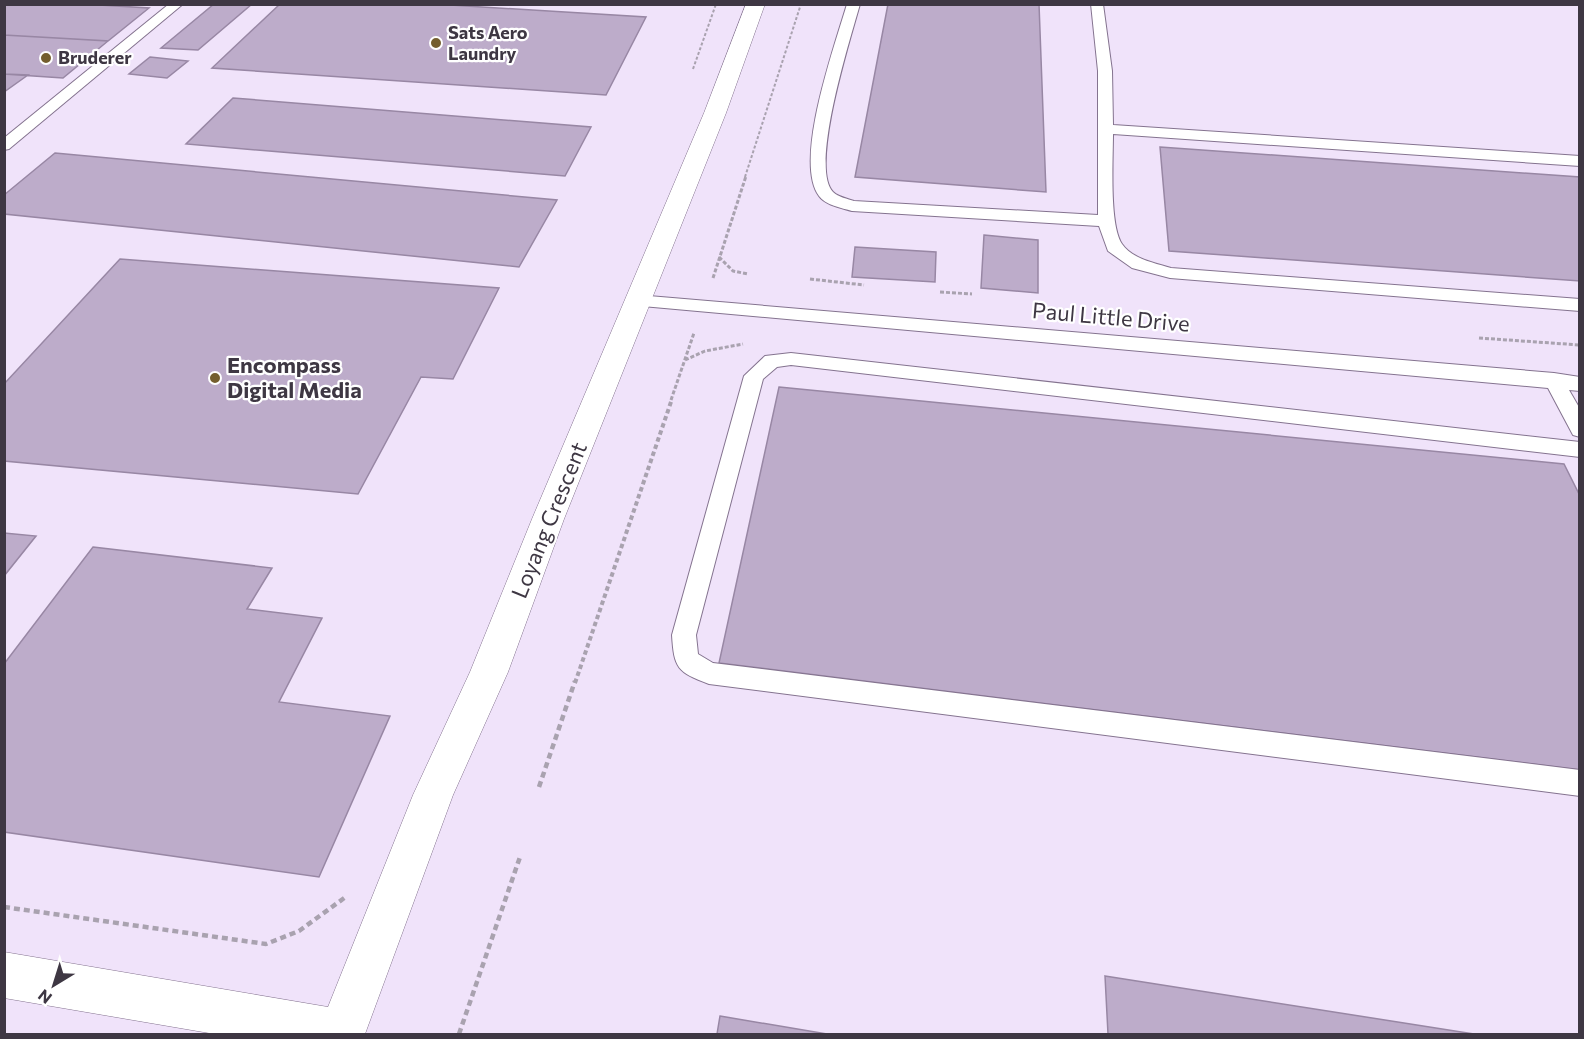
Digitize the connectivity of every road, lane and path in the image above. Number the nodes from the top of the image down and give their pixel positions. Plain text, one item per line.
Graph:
1 (177, 4) edge
2 (756, 4) edge
3 (801, 4) edge
4 (854, 4) edge
5 (1097, 4) edge
6 (1105, 129) junction
7 (4, 146) edge
8 (1580, 161) edge
9 (1106, 221) junction
10 (719, 257) junction
11 (748, 274) dead end
12 (810, 279) dead end
13 (864, 285) dead end
14 (940, 292) dead end
15 (972, 294) dead end
16 (637, 301) junction
17 (1580, 305) edge
18 (704, 306) junction
19 (1479, 338) dead end
20 (1580, 345) edge
21 (1554, 380) junction
22 (1580, 384) edge
23 (1580, 430) edge
24 (1580, 450) edge
25 (1580, 783) edge
26 (539, 787) dead end
27 (520, 857) dead end
28 (350, 893) dead end
29 (4, 907) edge
30 (4, 975) edge
31 (341, 1034) edge
32 (459, 1035) edge

1 - 7 lane
2 - 16 street, Loyang Crescent
3 - 10 path
4 - 9 lane
5 - 6 lane
6 - 8 lane
6 - 9 lane
9 - 17 lane
10 - 11 path
10 - 18 path
12 - 13 path
14 - 15 path
16 - 18 lane, Paul Little Drive
16 - 31 street, Loyang Crescent
18 - 21 lane, Paul Little Drive
18 - 26 path
19 - 20 path
21 - 22 lane, Paul Little Drive
21 - 23 lane
24 - 25 lane
27 - 32 path
28 - 29 path
30 - 31 street

